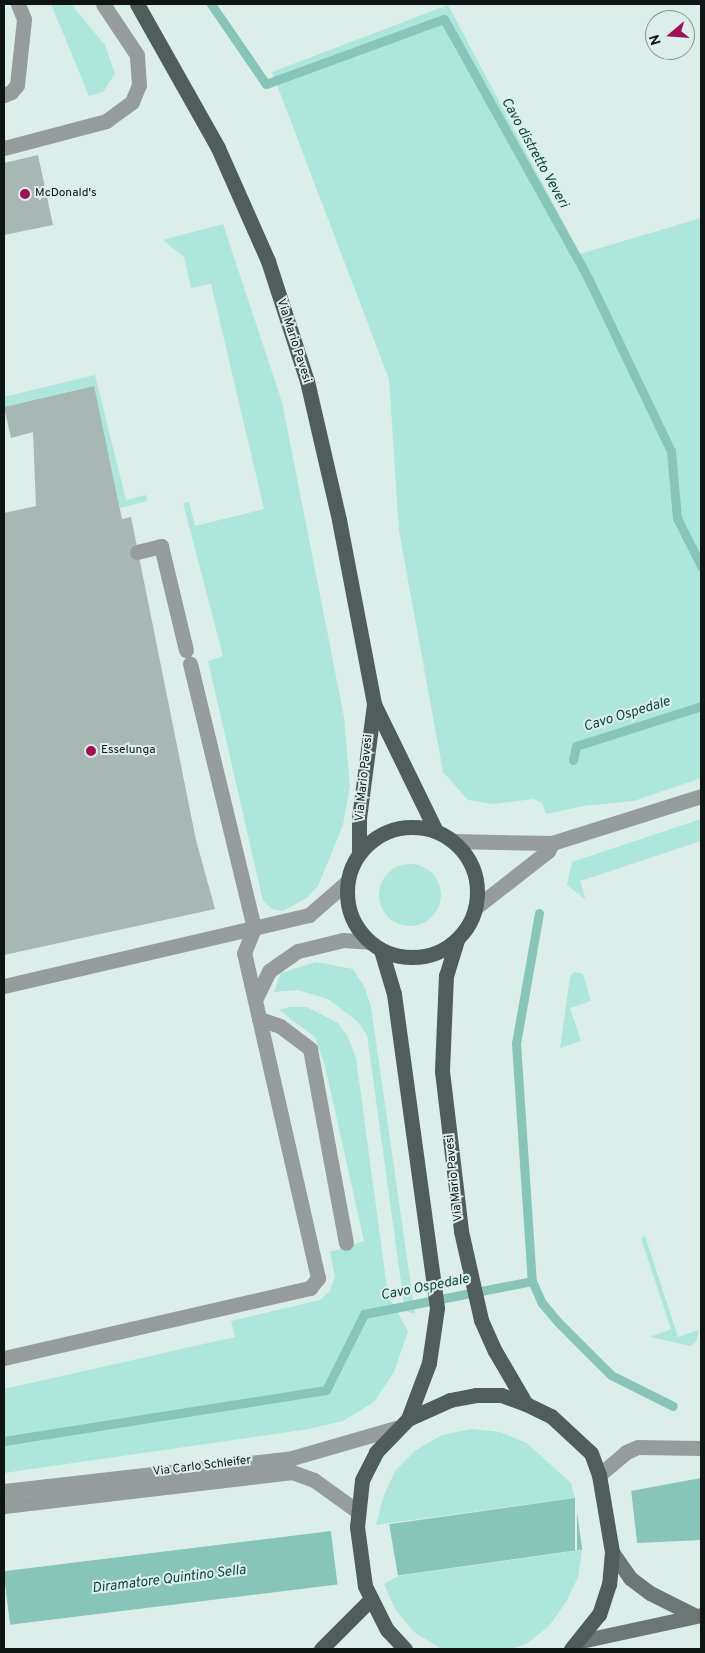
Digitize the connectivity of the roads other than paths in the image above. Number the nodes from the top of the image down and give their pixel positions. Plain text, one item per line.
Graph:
1 (18, 4) edge
2 (103, 4) edge
3 (138, 4) edge
4 (4, 95) edge
5 (4, 148) edge
6 (137, 552) dead end
7 (374, 704) junction
8 (701, 796) edge
9 (436, 831) junction
10 (453, 841) junction
11 (552, 843) junction
12 (360, 852) junction
13 (347, 882) junction
14 (475, 908) junction
15 (254, 928) junction
16 (456, 940) junction
17 (375, 946) junction
18 (4, 986) edge
19 (255, 1000) junction
20 (259, 1019) junction
21 (346, 1243) dead end
22 (4, 1358) edge
23 (526, 1404) junction
24 (402, 1423) junction
25 (701, 1448) edge
26 (599, 1476) junction
27 (4, 1491) edge
28 (4, 1506) edge
29 (357, 1511) junction
30 (612, 1552) junction
31 (368, 1593) junction
32 (698, 1615) edge
33 (576, 1645) edge
34 (321, 1649) edge
35 (406, 1649) edge

1 - 4 street
2 - 5 street
3 - 7 main road, Via Mario Pavesi
6 - 15 street
7 - 9 main road, Via Mario Pavesi
7 - 12 main road, Via Mario Pavesi
8 - 11 street
9 - 10 main road
9 - 12 main road
10 - 11 street
10 - 14 main road
11 - 14 street
12 - 13 main road
13 - 15 street
13 - 17 main road
14 - 16 main road
15 - 18 street
15 - 19 street
16 - 17 main road
16 - 23 main road, Via Mario Pavesi
17 - 19 street
17 - 24 main road
19 - 20 street
20 - 21 street
20 - 22 street
23 - 24 main road
23 - 26 main road
24 - 27 street, Via Carlo Schleifer
24 - 29 main road
25 - 26 street
26 - 30 main road
28 - 29 street, Via Carlo Schleifer
29 - 31 main road
30 - 32 main road
30 - 33 main road
31 - 34 main road
31 - 35 main road
32 - 33 main road

